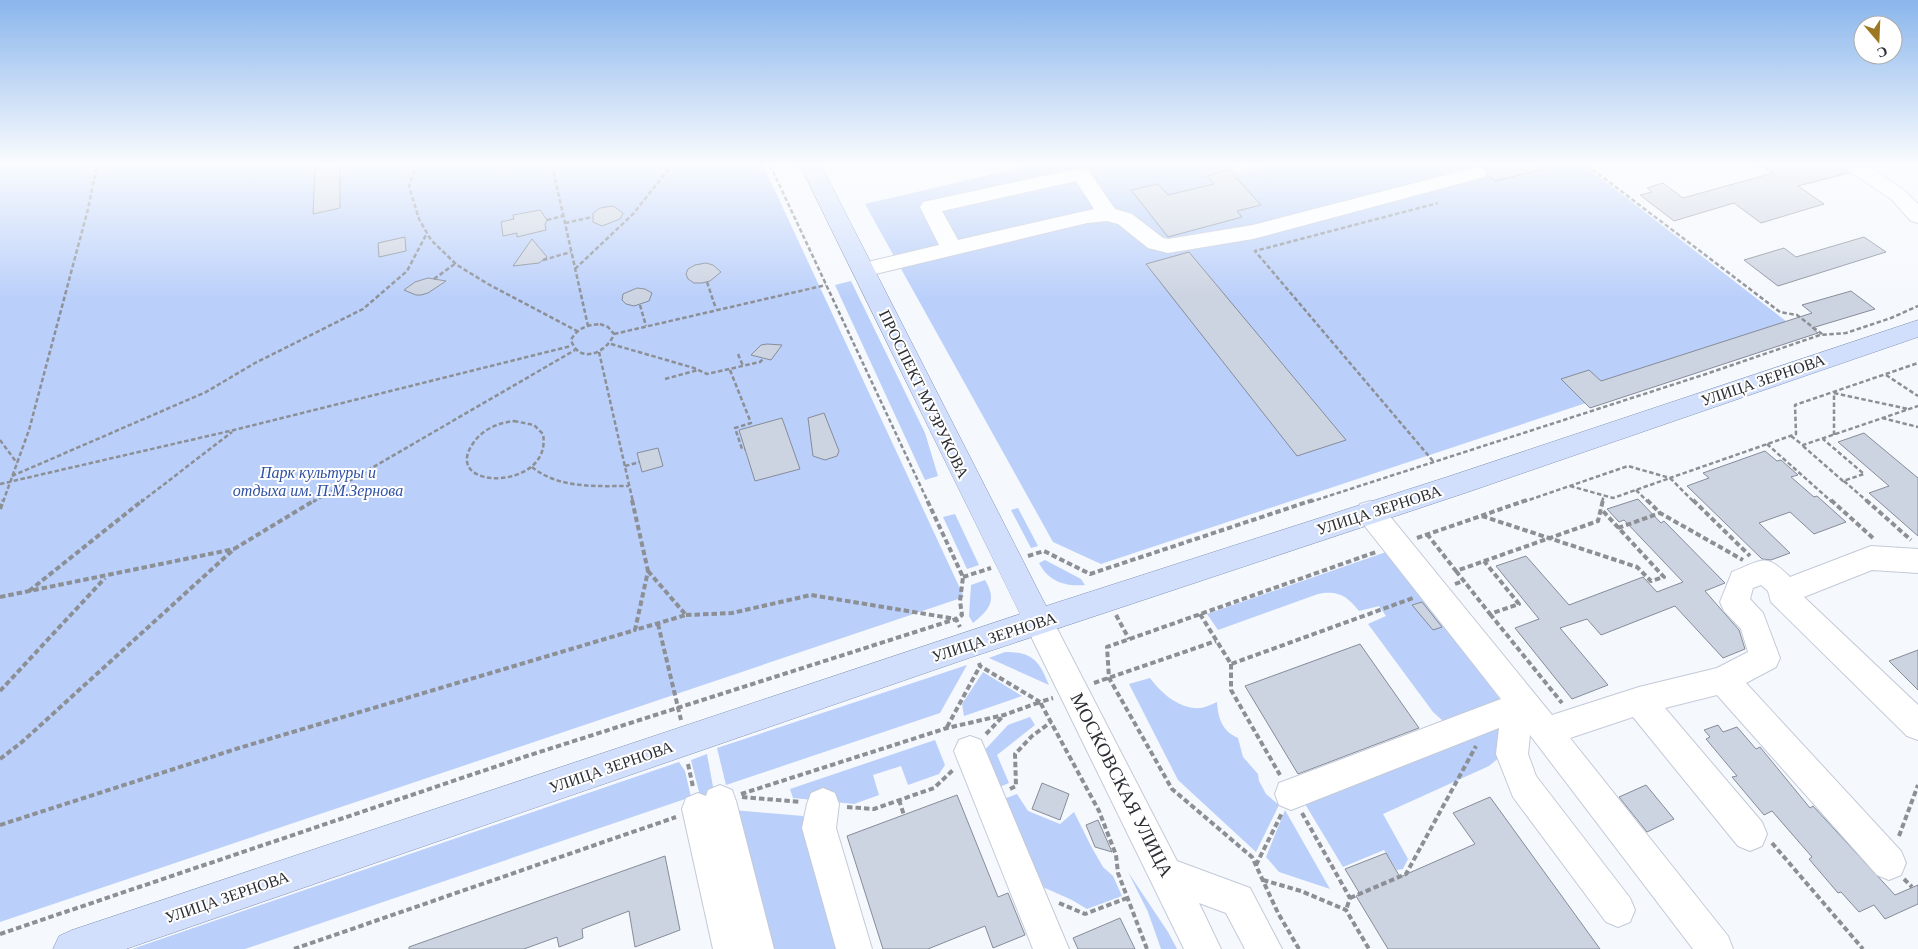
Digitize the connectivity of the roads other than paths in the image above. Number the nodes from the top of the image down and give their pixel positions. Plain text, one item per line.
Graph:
1 (832, 209) edge
2 (931, 209) edge
3 (1105, 209) edge
4 (1339, 209) edge
5 (1108, 214) junction
6 (952, 249) junction
7 (863, 270) junction
8 (1915, 333) edge
9 (1370, 512) junction
10 (1911, 555) edge
11 (1776, 581) junction
12 (1039, 622) junction
13 (1722, 680) junction
14 (1638, 701) junction
15 (1524, 704) junction
16 (1918, 726) edge
17 (1546, 731) junction
18 (970, 751) dead end
19 (1291, 794) road end
20 (823, 804) road end
21 (1750, 834) road end
22 (1888, 863) dead end
23 (1167, 875) junction
24 (1618, 910) dead end
25 (72, 949) edge
26 (732, 949) edge
27 (756, 949) edge
28 (854, 949) edge
29 (1051, 949) edge
30 (1203, 949) edge
31 (1264, 949) edge
32 (1715, 949) edge

1 - 7 main road, ПРОСПЕКТ МУЗРУКОВА
2 - 6 street
3 - 5 street
4 - 5 street
5 - 6 street
6 - 7 street
7 - 12 main road, ПРОСПЕКТ МУЗРУКОВА
8 - 9 main road, УЛИЦА ЗЕРНОВА
9 - 12 main road, УЛИЦА ЗЕРНОВА
9 - 15 street
10 - 11 street
11 - 13 street
11 - 16 street
12 - 23 street, МОСКОВСКАЯ УЛИЦА
12 - 25 main road, УЛИЦА ЗЕРНОВА
13 - 14 street
13 - 22 street
14 - 17 street
14 - 21 street
15 - 17 street
15 - 19 street
15 - 24 street
17 - 32 street
18 - 29 street
20 - 28 street
23 - 30 street, МОСКОВСКАЯ УЛИЦА
23 - 31 street
26 - 27 street

